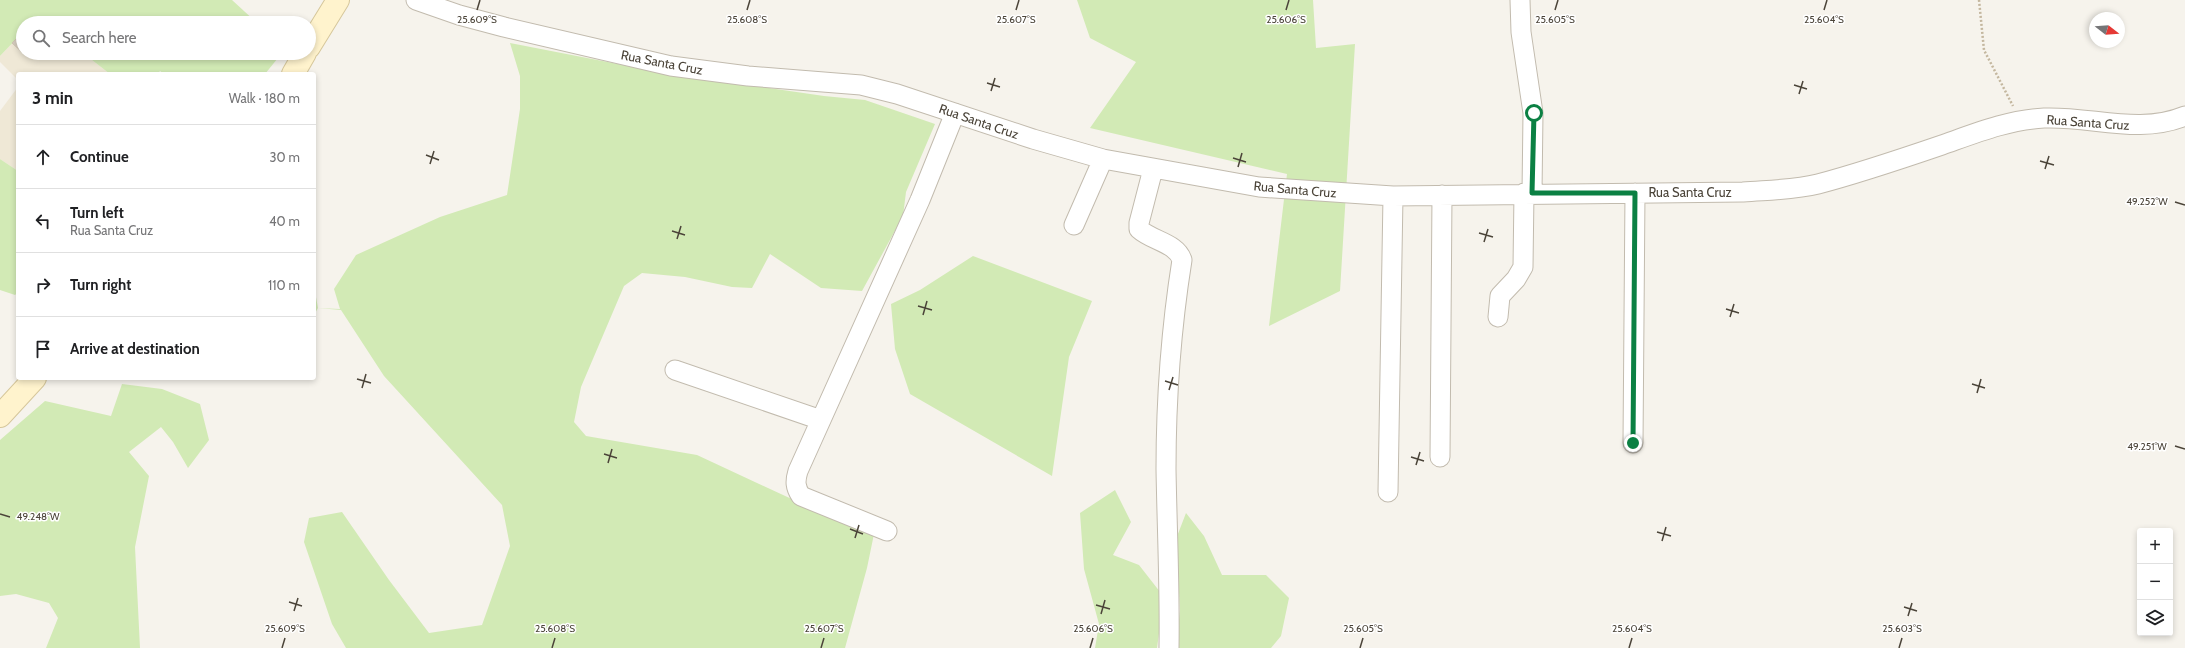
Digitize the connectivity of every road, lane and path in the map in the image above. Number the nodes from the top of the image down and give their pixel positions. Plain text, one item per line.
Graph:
1 (338, 0) edge
2 (416, 0) edge
3 (1520, 0) edge
4 (1979, 0) edge
5 (316, 36) edge
6 (301, 60) edge
7 (294, 72) edge
8 (955, 113) junction
9 (2185, 116) edge
10 (2020, 120) junction
11 (1103, 159) junction
12 (1153, 169) junction
13 (1528, 193) junction
14 (1635, 193) junction
15 (1442, 195) junction
16 (1393, 196) junction
17 (1074, 224) dead end
18 (1498, 317) dead end
19 (675, 370) dead end
20 (33, 380) edge
21 (0, 416) edge
22 (821, 420) junction
23 (1633, 443) dead end
24 (1440, 457) dead end
25 (1388, 492) dead end
26 (887, 531) dead end
27 (1169, 648) edge

1 - 5 main road
2 - 8 street, Rua Santa Cruz
3 - 13 street
4 - 10 path
6 - 7 main road
8 - 11 street, Rua Santa Cruz
8 - 22 street
9 - 10 street, Rua Santa Cruz
10 - 14 street, Rua Santa Cruz
11 - 12 street, Rua Santa Cruz
11 - 17 street
12 - 16 street, Rua Santa Cruz
12 - 27 street
13 - 14 street, Rua Santa Cruz
13 - 15 street, Rua Santa Cruz
13 - 18 street
14 - 23 street
15 - 16 street, Rua Santa Cruz
15 - 24 street
16 - 25 street
19 - 22 street
20 - 21 main road
22 - 26 street

